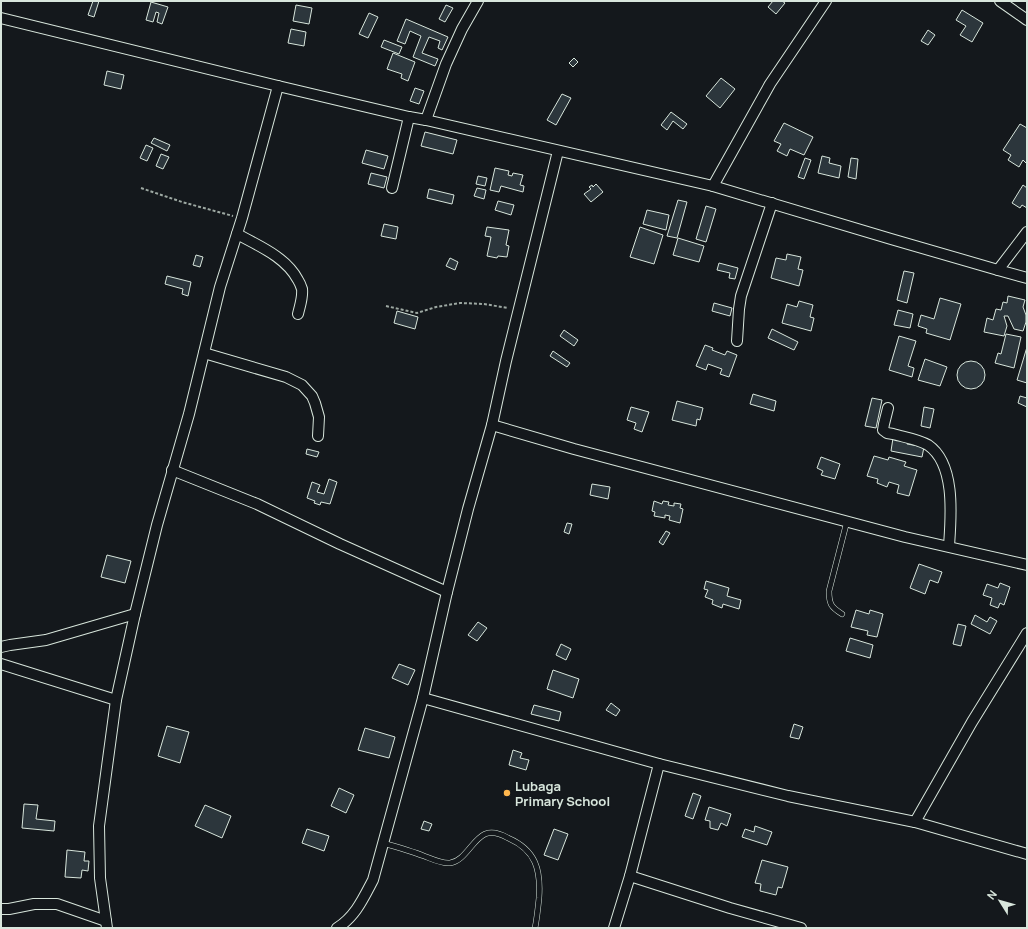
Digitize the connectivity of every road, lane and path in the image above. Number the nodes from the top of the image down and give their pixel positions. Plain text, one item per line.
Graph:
1 (478, 1) edge
2 (826, 1) edge
3 (1000, 1) edge
4 (1, 18) edge
5 (1027, 20) edge
6 (278, 86) junction
7 (410, 117) junction
8 (426, 120) junction
9 (558, 151) junction
10 (713, 186) junction
11 (141, 188) dead end
12 (392, 188) dead end
13 (772, 203) junction
14 (242, 218) junction
15 (1027, 232) edge
16 (237, 234) junction
17 (998, 270) junction
18 (1027, 278) edge
19 (386, 306) dead end
20 (519, 310) junction
21 (298, 314) dead end
22 (737, 341) dead end
23 (204, 353) junction
24 (888, 408) dead end
25 (492, 425) junction
26 (318, 436) dead end
27 (172, 470) junction
28 (847, 521) junction
29 (949, 546) junction
30 (1027, 564) edge
31 (447, 592) junction
32 (135, 614) junction
33 (842, 614) dead end
34 (1027, 633) edge
35 (1, 647) edge
36 (1, 664) edge
37 (423, 698) junction
38 (116, 700) junction
39 (659, 764) junction
40 (915, 822) junction
41 (383, 843) junction
42 (1027, 854) edge
43 (630, 876) junction
44 (1, 909) edge
45 (107, 924) edge
46 (347, 925) edge
47 (337, 928) edge
48 (535, 928) edge
49 (614, 928) edge
50 (801, 928) edge

1 - 8 street
2 - 10 street
3 - 5 street
4 - 6 street
6 - 7 street
6 - 14 street
7 - 8 street
7 - 12 street
8 - 9 street
9 - 10 street
9 - 20 street
10 - 13 street
11 - 14 path
13 - 17 street
13 - 22 street
14 - 16 street
15 - 17 street
16 - 21 street
16 - 23 street
17 - 18 street
19 - 20 path
20 - 25 street
23 - 26 street
23 - 27 street
24 - 29 street
25 - 28 street
25 - 31 street
27 - 31 street
27 - 32 street
28 - 29 street
28 - 33 lane
29 - 30 street
31 - 37 street
32 - 35 street
32 - 38 street
34 - 40 street
36 - 38 street
37 - 39 street
37 - 41 street
38 - 45 street
39 - 40 street
39 - 43 street
40 - 42 street
41 - 46 street
41 - 48 lane
43 - 49 street
43 - 50 street
44 - 45 street
46 - 47 street

